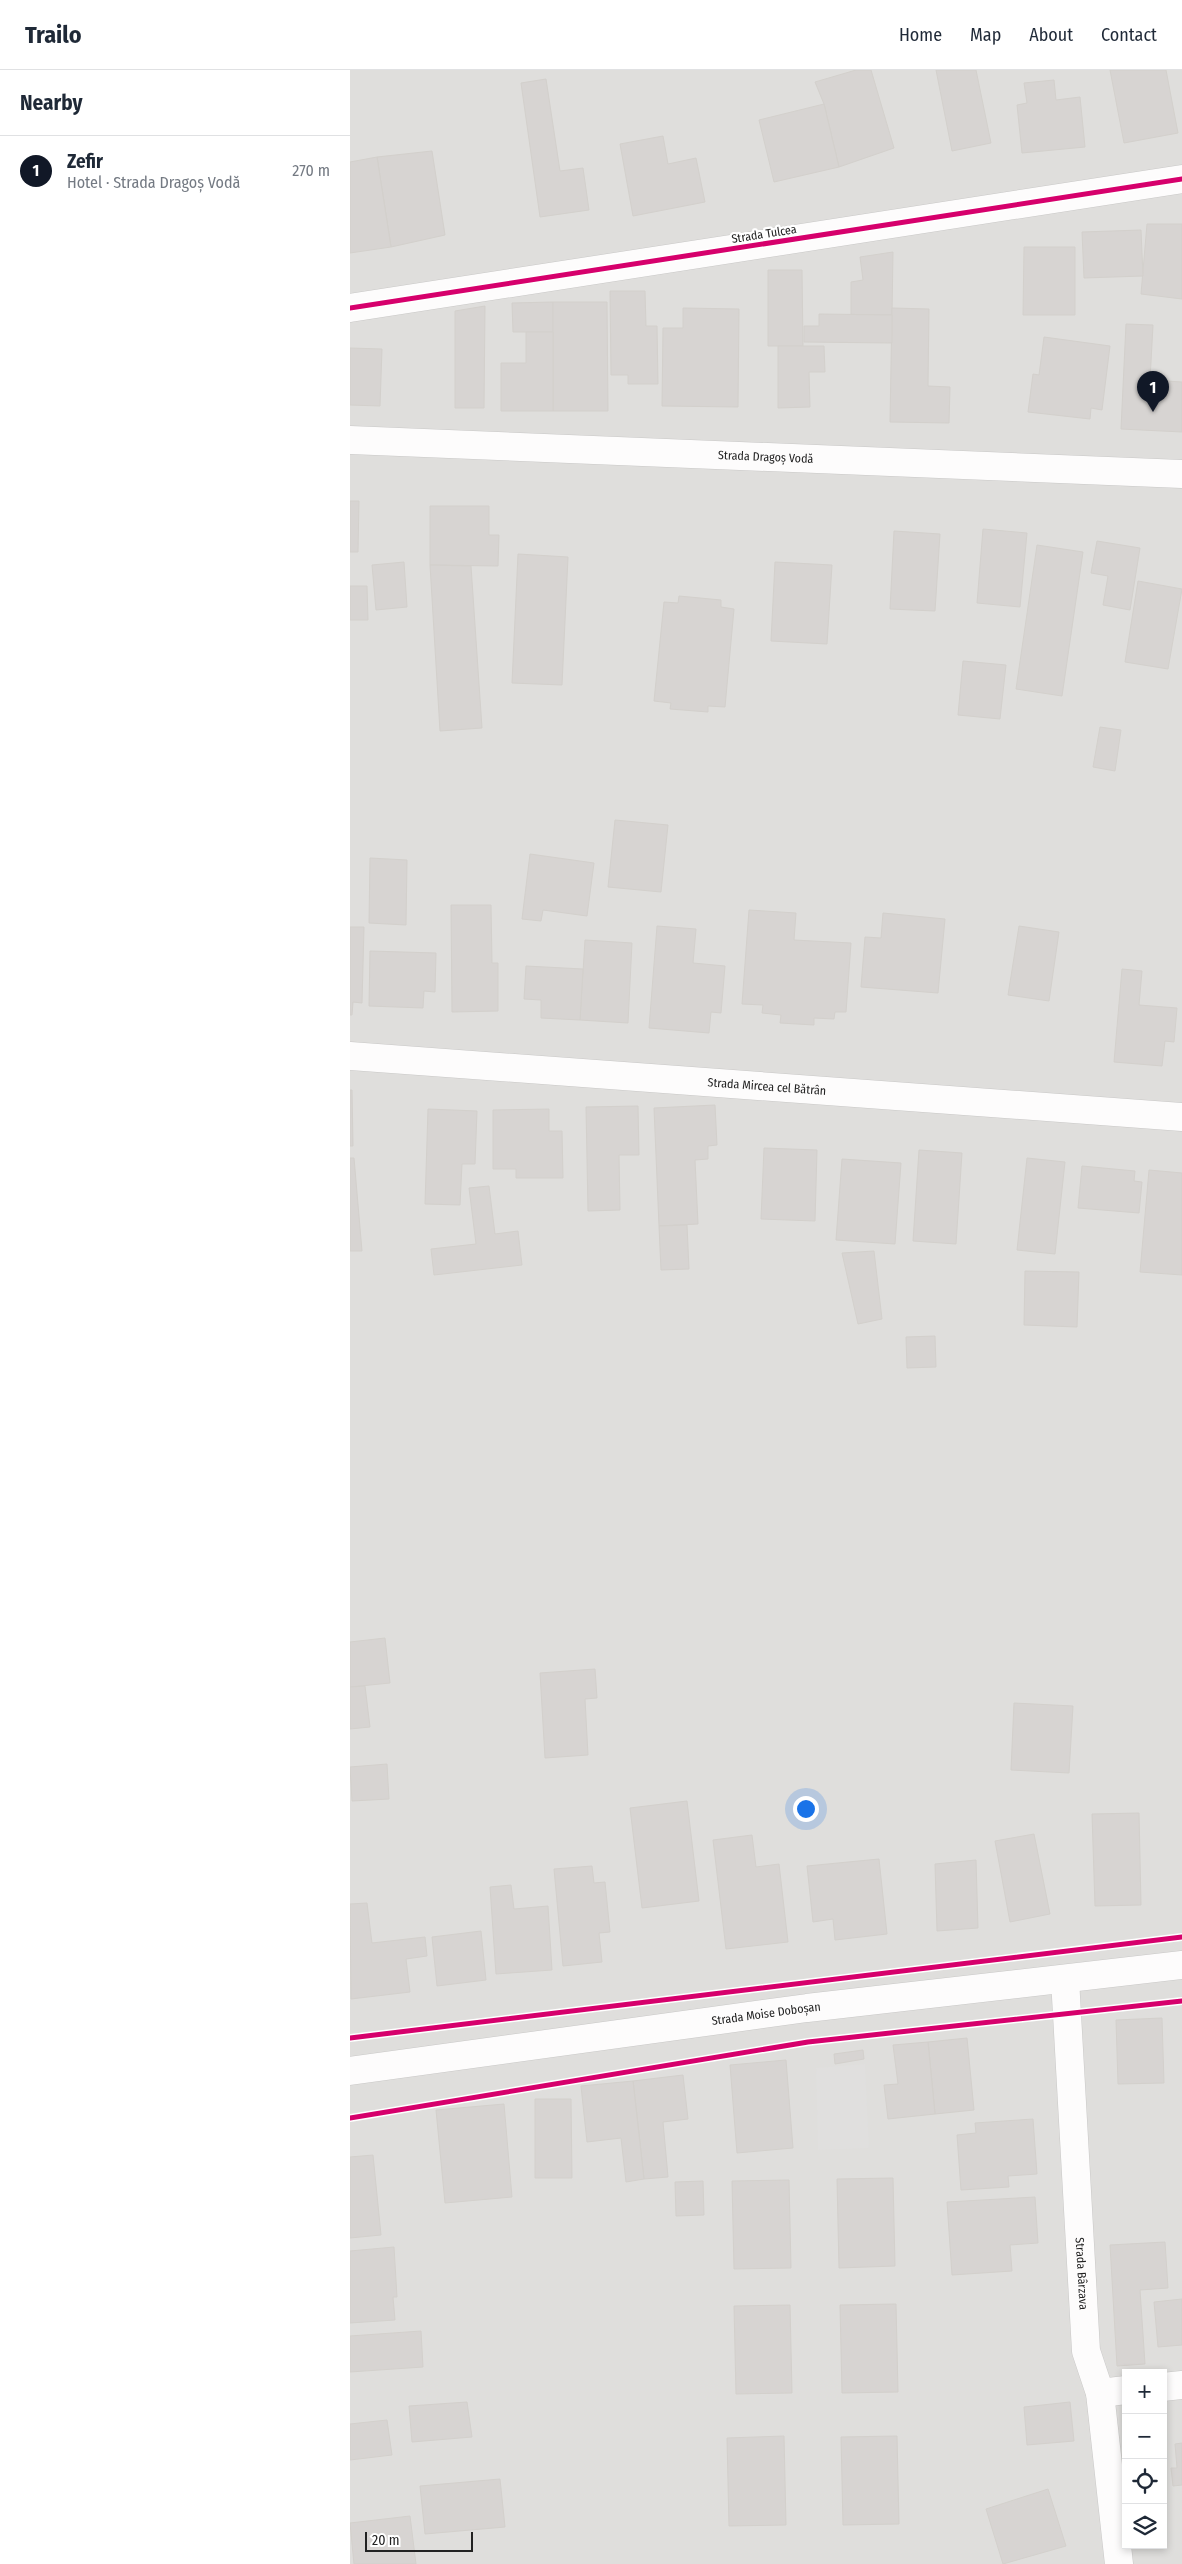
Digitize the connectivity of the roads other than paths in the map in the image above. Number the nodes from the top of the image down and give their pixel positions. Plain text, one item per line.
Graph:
1 (1182, 179) edge
2 (350, 308) edge
3 (350, 440) edge
4 (1182, 474) edge
5 (350, 1056) edge
6 (1182, 1117) edge
7 (1182, 1965) edge
8 (1065, 1979) junction
9 (350, 2071) edge
10 (1182, 2385) edge
11 (1167, 2387) edge
12 (1113, 2392) edge
13 (1119, 2564) edge

1 - 2 street, Strada Tulcea
3 - 4 street, Strada Dragoș Vodă
5 - 6 street, Strada Mircea cel Bătrân
7 - 8 street, Strada Moise Doboșan
8 - 9 street, Strada Moise Doboșan
8 - 12 street, Strada Bârzava
10 - 11 street
12 - 13 street, Strada Bârzava

